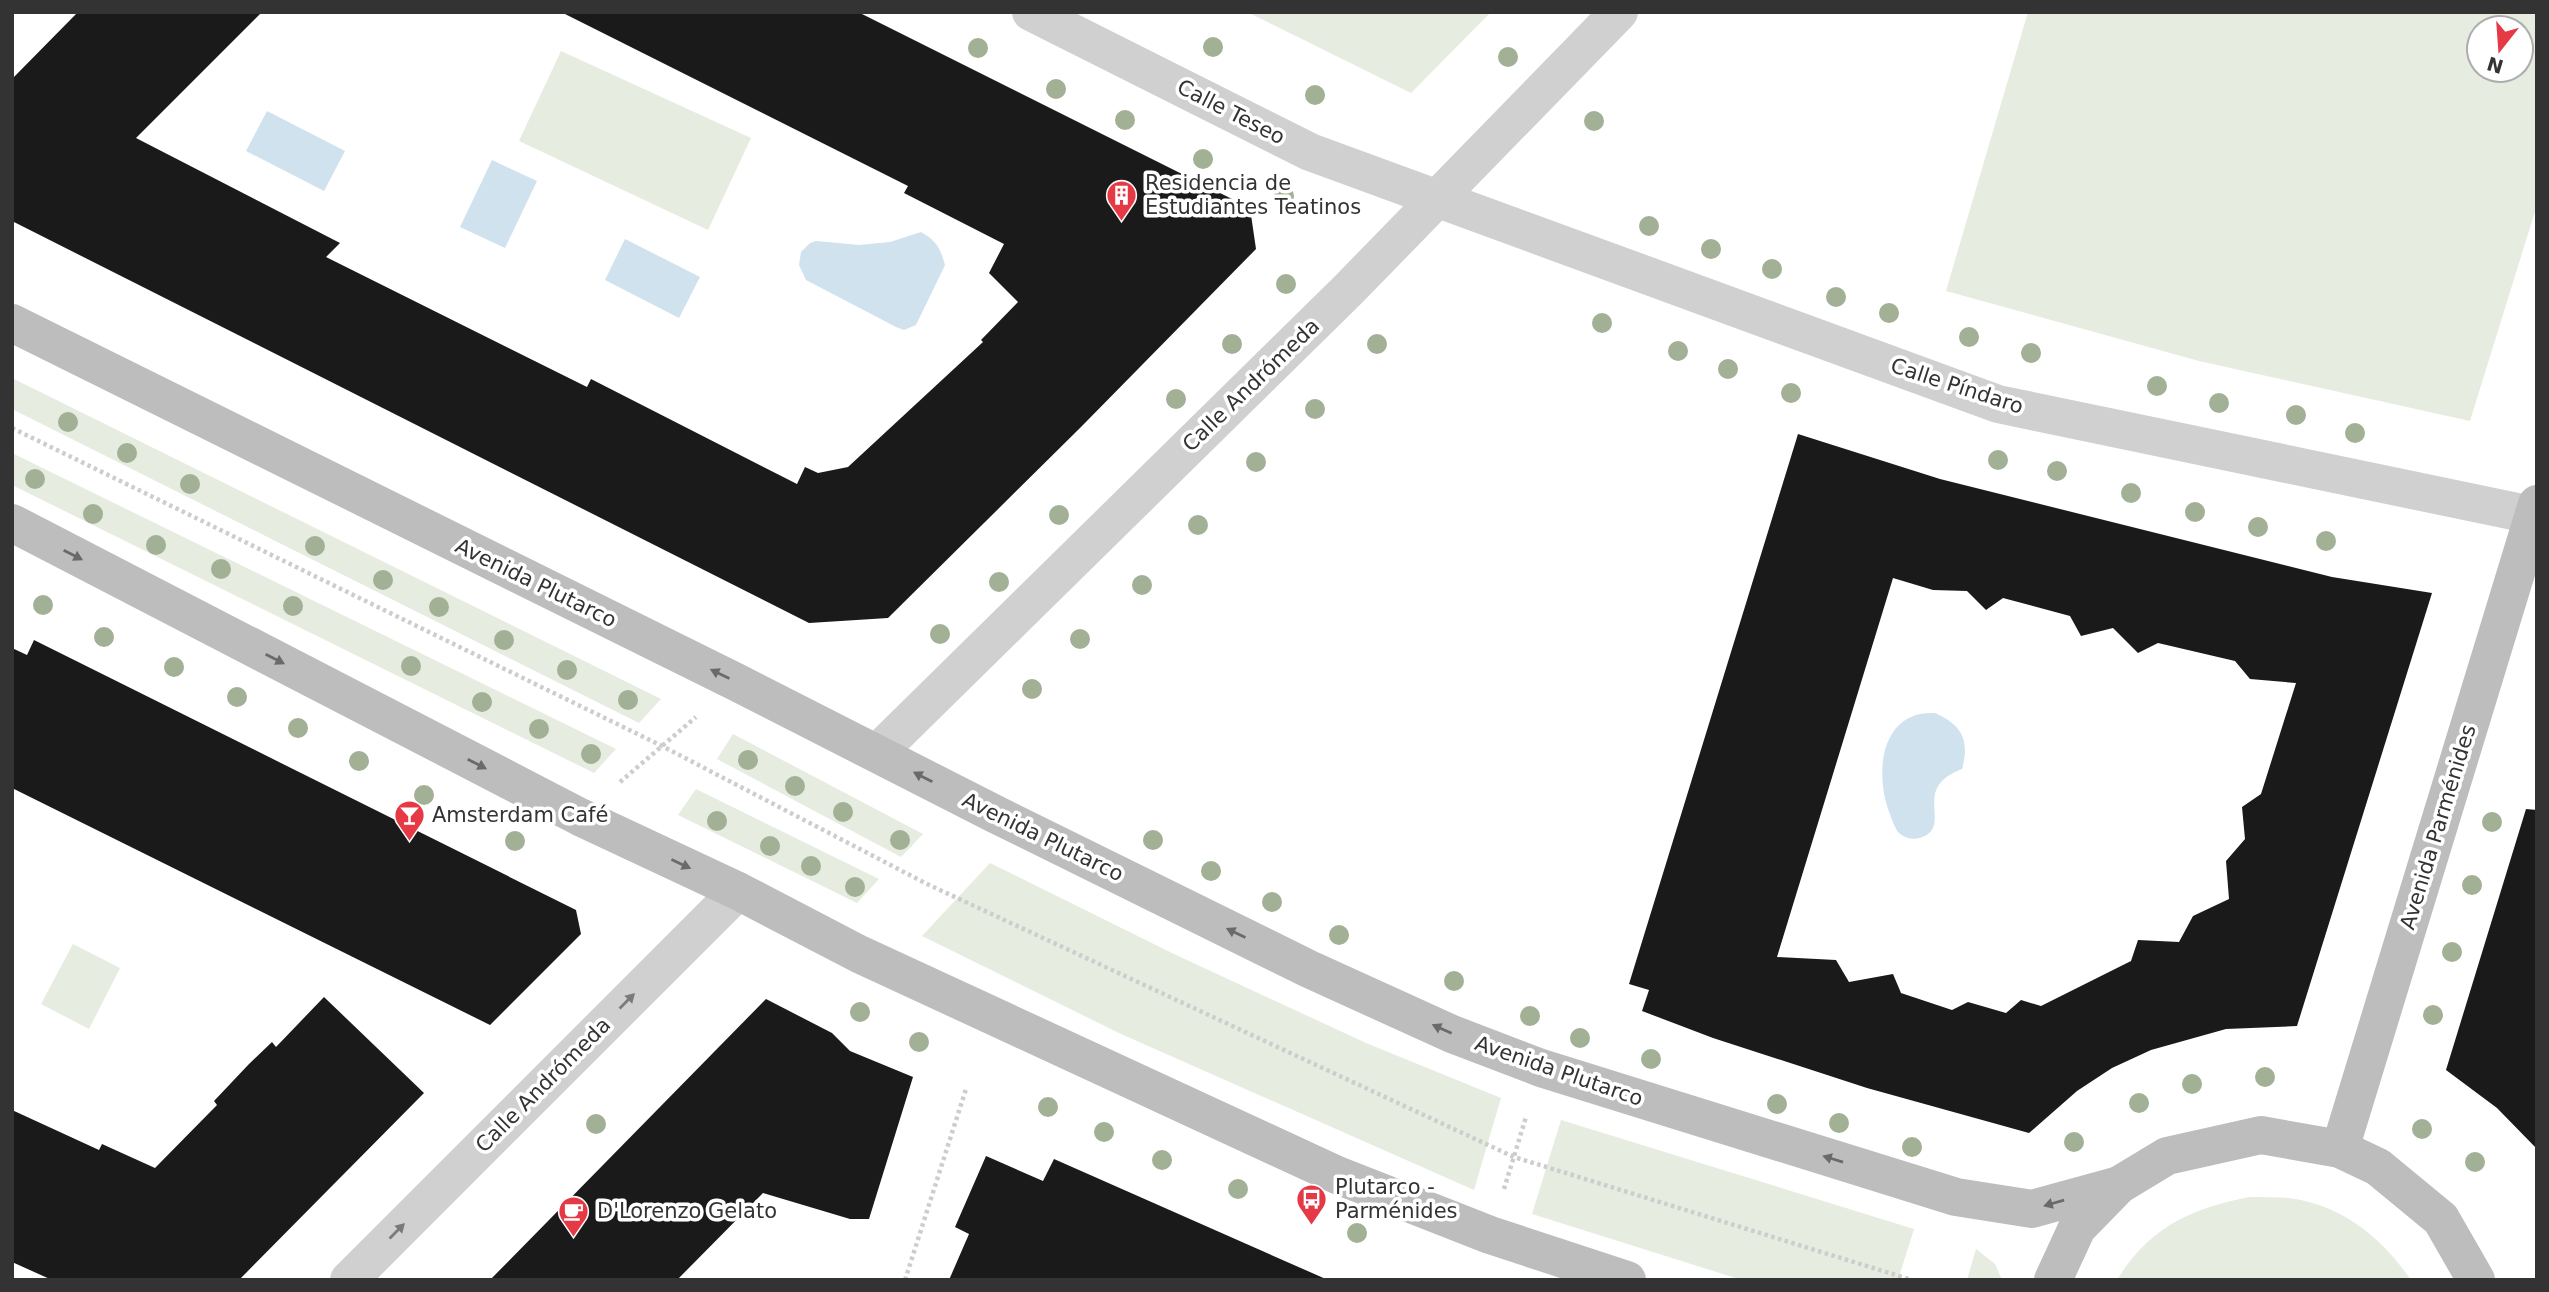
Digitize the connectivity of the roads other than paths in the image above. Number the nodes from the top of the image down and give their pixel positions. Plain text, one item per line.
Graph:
1 (1031, 12) edge
2 (1619, 12) edge
3 (1438, 199) junction
4 (12, 323) edge
5 (2536, 512) edge
6 (12, 523) edge
7 (877, 753) junction
8 (738, 891) junction
9 (2340, 1149) junction
10 (2119, 1185) junction
11 (349, 1280) edge
12 (1627, 1280) edge
13 (2053, 1280) edge
14 (2476, 1280) edge

1 - 3 street, Calle Teseo
2 - 3 street, Calle Andrómeda
3 - 5 street, Calle Píndaro
3 - 7 street, Calle Andrómeda
7 -> 4 main road, Avenida Plutarco
5 - 9 main road, Avenida Parménides
6 -> 8 main road
10 -> 7 main road, Avenida Plutarco
11 -> 8 street, Calle Andrómeda
8 - 12 main road
9 - 10 main road
9 - 14 main road
10 - 13 main road

